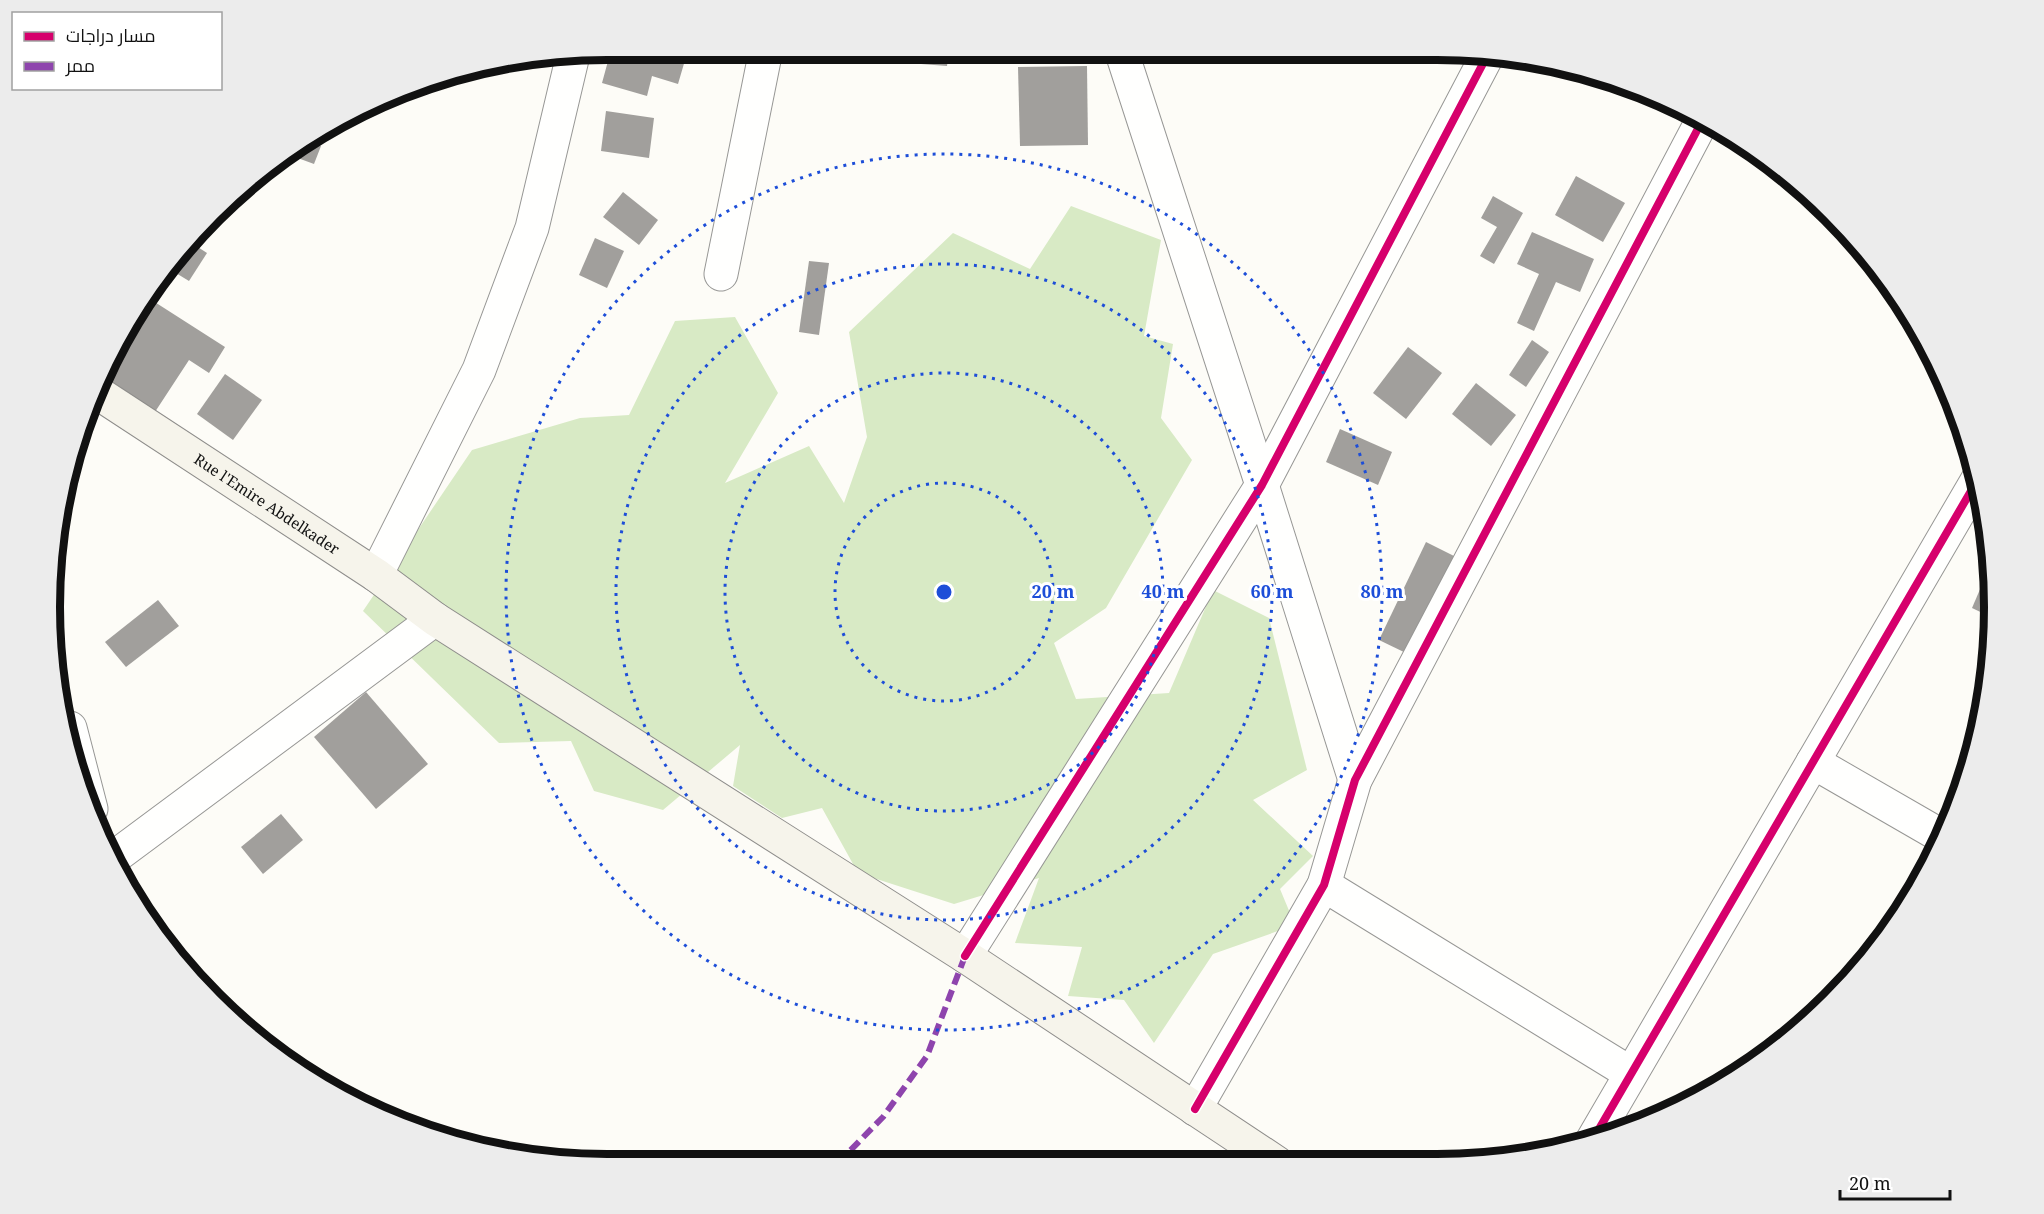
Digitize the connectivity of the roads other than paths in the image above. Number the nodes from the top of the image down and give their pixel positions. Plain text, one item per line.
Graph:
1 (764, 60) edge
2 (1124, 60) edge
3 (572, 61) edge
4 (1484, 62) edge
5 (1699, 127) edge
6 (721, 274) dead end
7 (103, 396) edge
8 (1262, 485) junction
9 (1971, 490) edge
10 (376, 575) junction
11 (435, 620) junction
12 (1813, 762) junction
13 (1355, 780) junction
14 (1935, 832) edge
15 (119, 854) edge
16 (1324, 885) junction
17 (965, 956) junction
18 (1630, 1073) junction
19 (1195, 1109) junction
20 (1599, 1129) edge
21 (1263, 1154) edge

1 - 6 street
2 - 8 street
3 - 10 street
4 - 8 street
5 - 13 street
7 - 10 main road, Rue l'Emire Abdelkader
8 - 13 street
8 - 17 street
9 - 12 street
10 - 11 main road, Rue l'Emire Abdelkader
11 - 15 street
11 - 17 main road, Rue l'Emire Abdelkader
12 - 14 street
12 - 18 street
13 - 16 street
16 - 18 street
16 - 19 street
17 - 19 main road, Rue l'Emire Abdelkader
18 - 20 street
19 - 21 main road, Rue l'Emire Abdelkader

